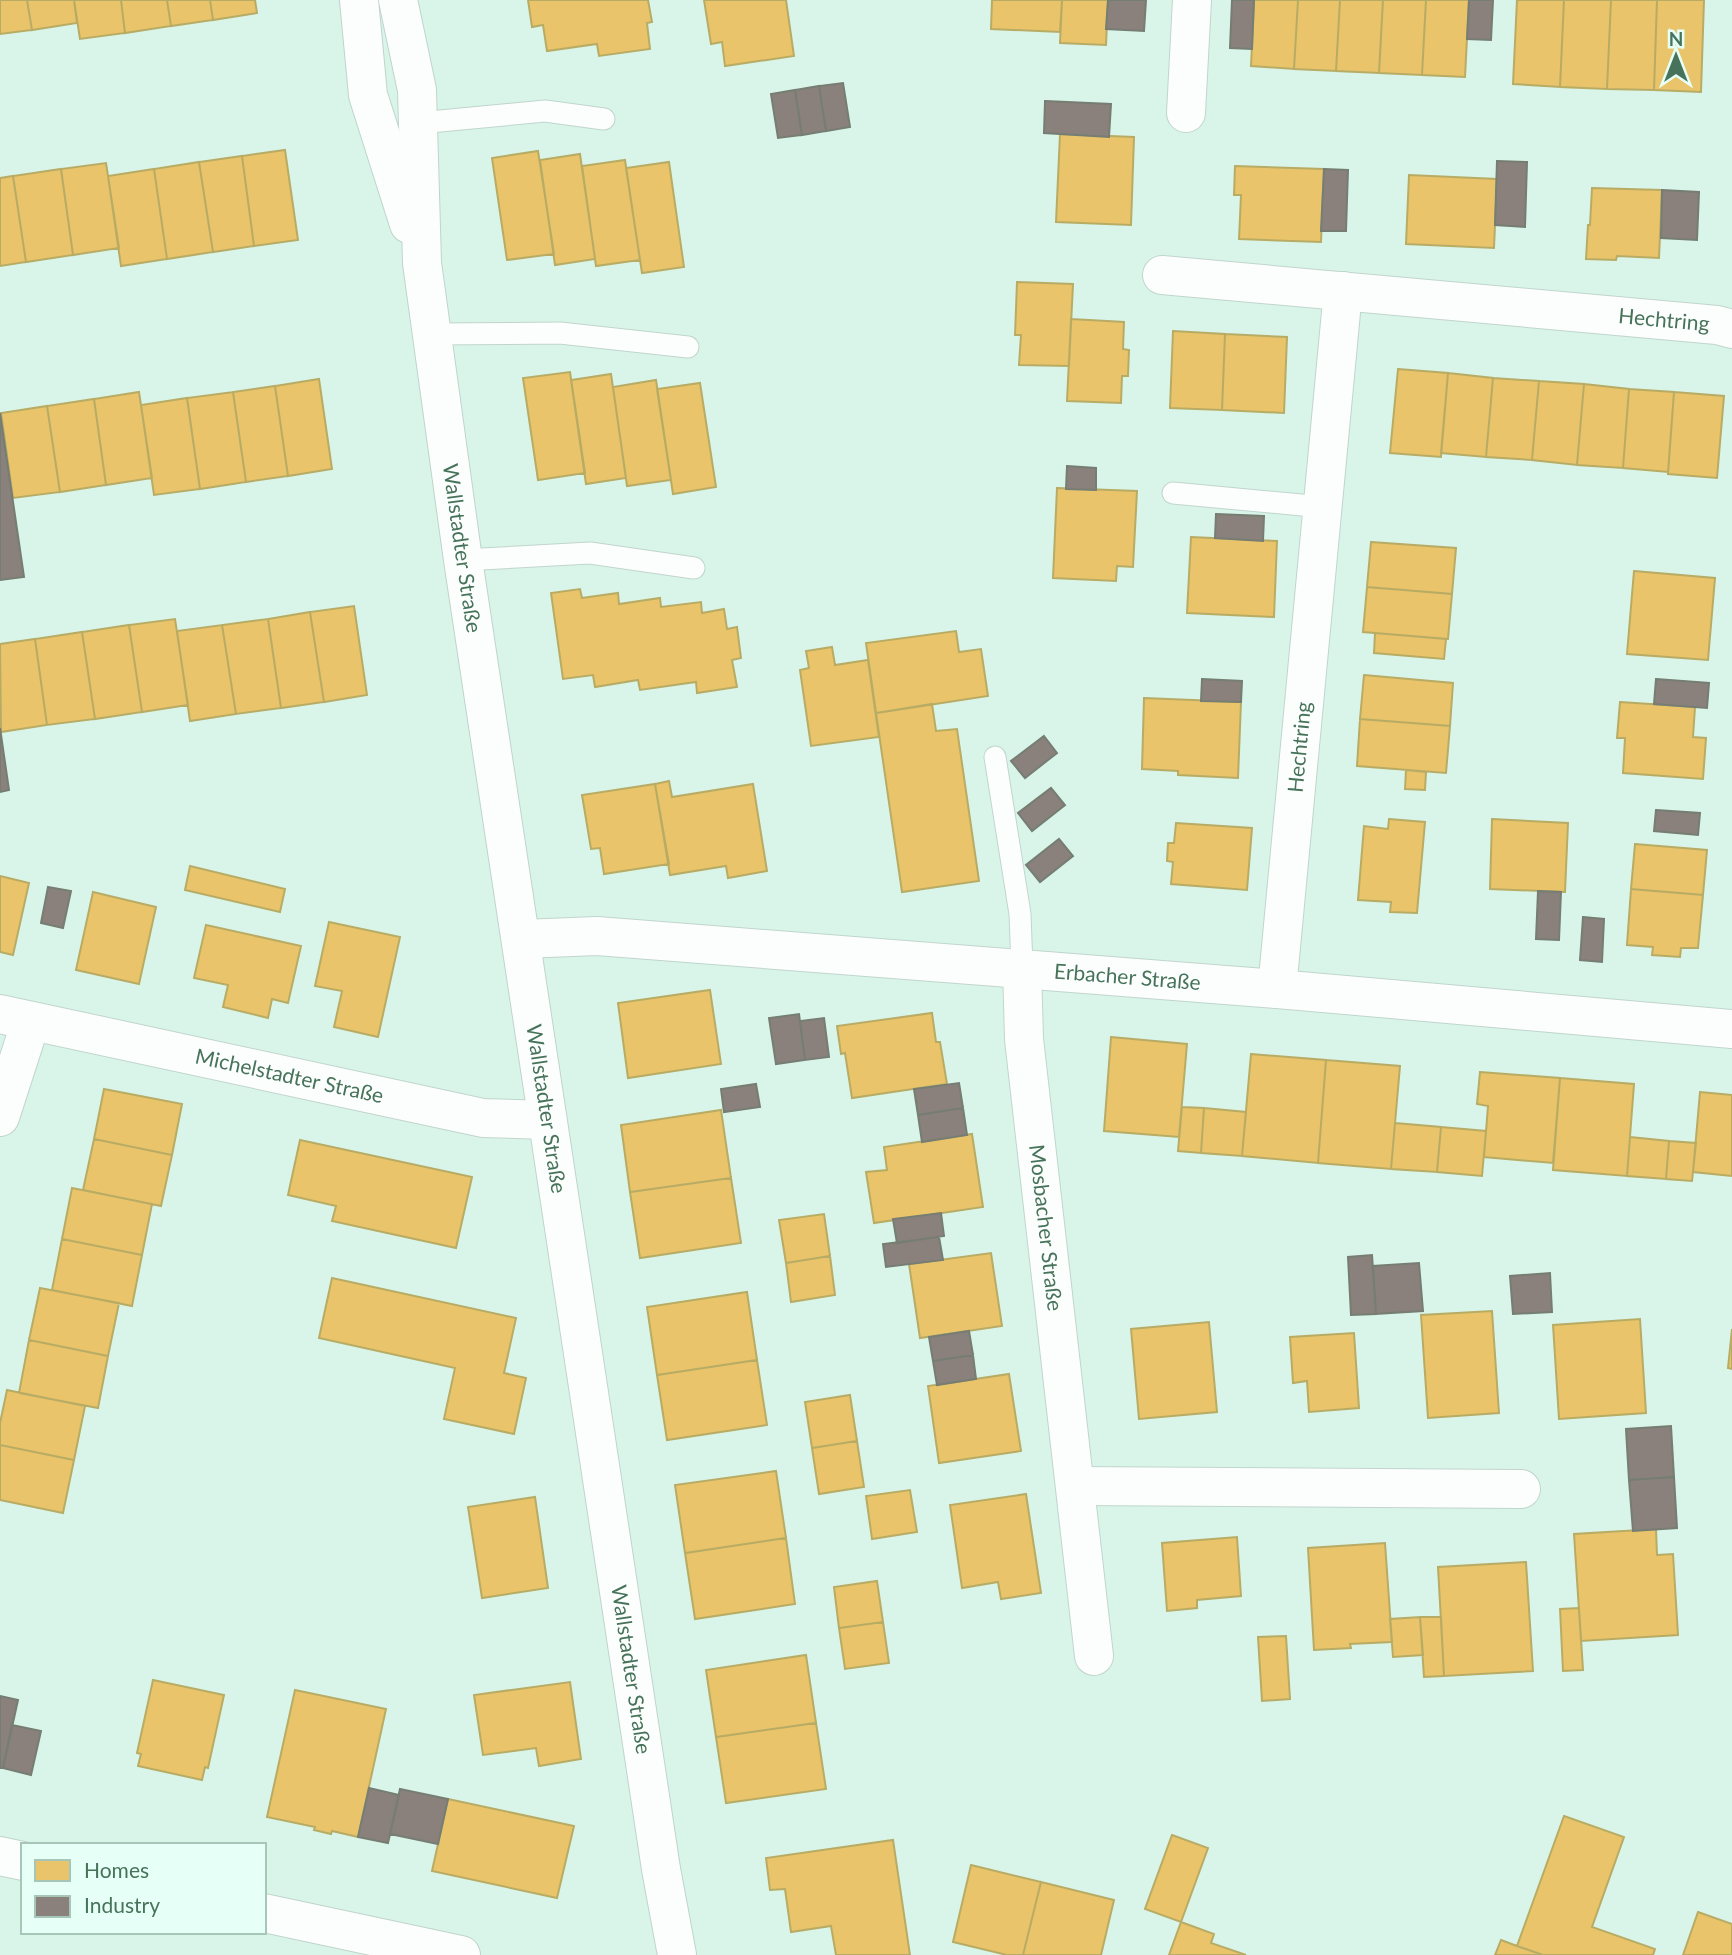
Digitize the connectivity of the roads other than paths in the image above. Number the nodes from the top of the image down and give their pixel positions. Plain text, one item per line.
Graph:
1 (359, 0) edge
2 (398, 0) edge
3 (1192, 0) edge
4 (1186, 113) dead end
5 (604, 119) dead end
6 (419, 123) junction
7 (422, 263) junction
8 (1162, 275) dead end
9 (1343, 291) junction
10 (1732, 329) edge
11 (432, 334) junction
12 (688, 347) dead end
13 (1173, 493) dead end
14 (1322, 507) junction
15 (463, 561) junction
16 (694, 568) dead end
17 (995, 757) dead end
18 (522, 939) junction
19 (1022, 968) junction
20 (1278, 989) junction
21 (16, 1018) edge
22 (1732, 1029) edge
23 (0, 1117) edge
24 (547, 1120) junction
25 (1075, 1486) junction
26 (1521, 1489) dead end
27 (1094, 1656) dead end
28 (0, 1856) edge
29 (21, 1861) edge
30 (266, 1913) edge
31 (461, 1955) edge
32 (677, 1955) edge

1 - 7 street, Wallstadter Straße
2 - 6 street, Wallstadter Straße
3 - 4 street
5 - 6 lane
6 - 7 street, Wallstadter Straße
7 - 11 street, Wallstadter Straße
8 - 9 street, Hechtring
9 - 10 street, Hechtring
9 - 14 street, Hechtring
11 - 12 lane
11 - 15 street, Wallstadter Straße
13 - 14 lane
14 - 20 street, Hechtring
15 - 16 lane
15 - 18 street, Wallstadter Straße
17 - 19 lane
18 - 19 street, Erbacher Straße
18 - 24 street, Wallstadter Straße
19 - 20 street, Erbacher Straße
19 - 25 street, Mosbacher Straße
20 - 22 street, Erbacher Straße
21 - 23 street, Michelstadter Straße
21 - 24 street, Michelstadter Straße
24 - 32 street, Wallstadter Straße
25 - 26 street
25 - 27 street, Mosbacher Straße
28 - 29 street
30 - 31 street

